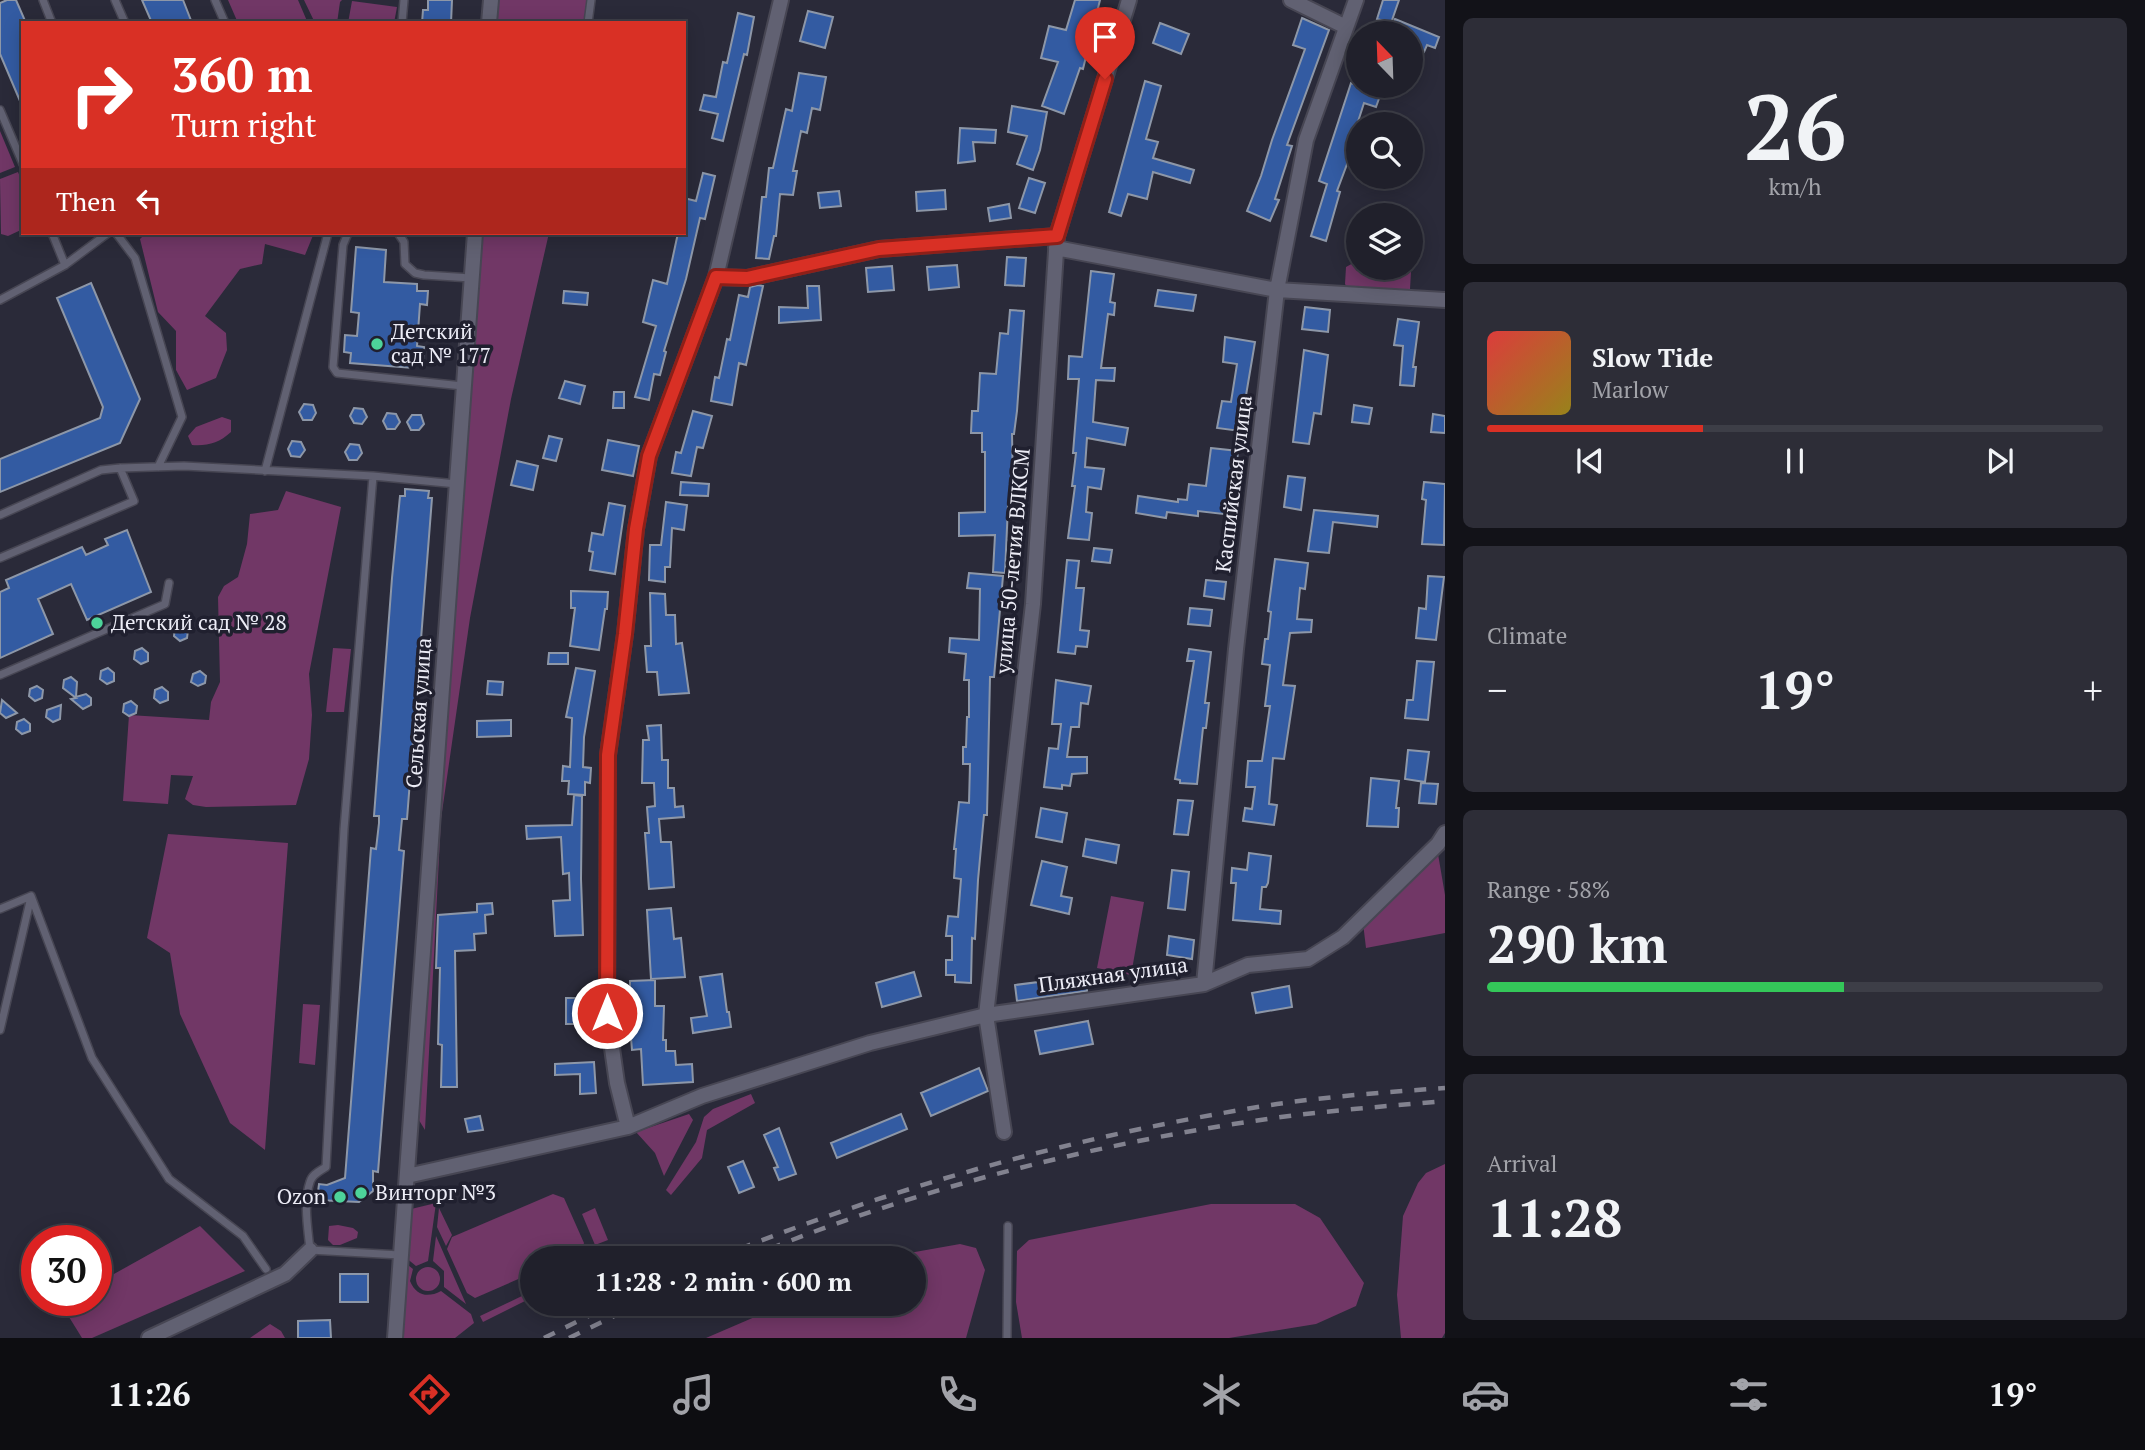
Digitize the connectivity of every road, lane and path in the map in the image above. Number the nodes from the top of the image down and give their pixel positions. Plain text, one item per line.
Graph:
1 (43, 0) edge
2 (116, 0) edge
3 (215, 0) edge
4 (404, 0) edge
5 (491, 0) edge
6 (591, 0) edge
7 (782, 0) edge
8 (1129, 0) edge
9 (1291, 0) edge
10 (1356, 0) edge
11 (51, 21) edge
12 (124, 21) edge
13 (224, 21) edge
14 (402, 21) edge
15 (489, 21) edge
16 (588, 21) edge
17 (1348, 21) edge
18 (1346, 27) joint
19 (0, 110) edge
20 (21, 159) edge
21 (53, 235) edge
22 (105, 235) edge
23 (118, 235) edge
24 (327, 235) edge
25 (347, 235) edge
26 (399, 235) edge
27 (475, 235) edge
28 (1057, 242) junction
29 (65, 265) junction
30 (716, 277) junction
31 (471, 278) junction
32 (0, 288) edge
33 (1277, 290) junction
34 (2, 300) edge
35 (1445, 300) edge
36 (463, 386) junction
37 (158, 467) junction
38 (120, 468) junction
39 (265, 471) junction
40 (373, 476) junction
41 (457, 484) junction
42 (0, 515) edge
43 (0, 558) edge
44 (169, 583) dead end
45 (0, 675) edge
46 (1445, 833) edge
47 (31, 896) junction
48 (0, 909) edge
49 (1203, 984) junction
50 (986, 1015) junction
51 (0, 1030) edge
52 (628, 1127) junction
53 (1004, 1132) dead end
54 (407, 1176) junction
55 (1008, 1226) dead end
56 (310, 1250) junction
57 (400, 1255) junction
58 (266, 1269) dead end
59 (149, 1338) edge
60 (396, 1338) edge
61 (1007, 1338) edge

1 - 11 lane
2 - 12 lane
3 - 13 lane
4 - 14 lane
5 - 15 street
6 - 16 lane
7 - 30 street
8 - 28 street, улица 50-летия ВЛКСМ
9 - 18 street
10 - 17 street, Каспийская улица
18 - 33 street, Каспийская улица
19 - 20 lane
21 - 29 lane
22 - 29 lane
23 - 37 lane
24 - 39 lane
25 - 36 lane
26 - 31 lane
27 - 31 street, Сельская улица
28 - 30 street
28 - 33 street
28 - 50 street, улица 50-летия ВЛКСМ
29 - 34 lane
30 - 52 street
31 - 36 street, Сельская улица
32 - 34 lane
33 - 35 street
33 - 49 street, Каспийская улица
36 - 41 street, Сельская улица
37 - 38 lane
37 - 39 lane
38 - 42 lane
38 - 43 lane
39 - 40 lane
40 - 41 lane
40 - 56 lane
41 - 54 street, Сельская улица
44 - 45 lane
46 - 49 street, Пляжная улица
47 - 48 lane
47 - 51 lane
47 - 58 lane
49 - 50 street, Пляжная улица
50 - 52 street, Пляжная улица
50 - 53 street, улица 50-летия ВЛКСМ
52 - 54 street, Пляжная улица
54 - 57 street, Сельская улица
55 - 61 lane
56 - 57 lane
56 - 59 street
57 - 60 street, Сельская улица

